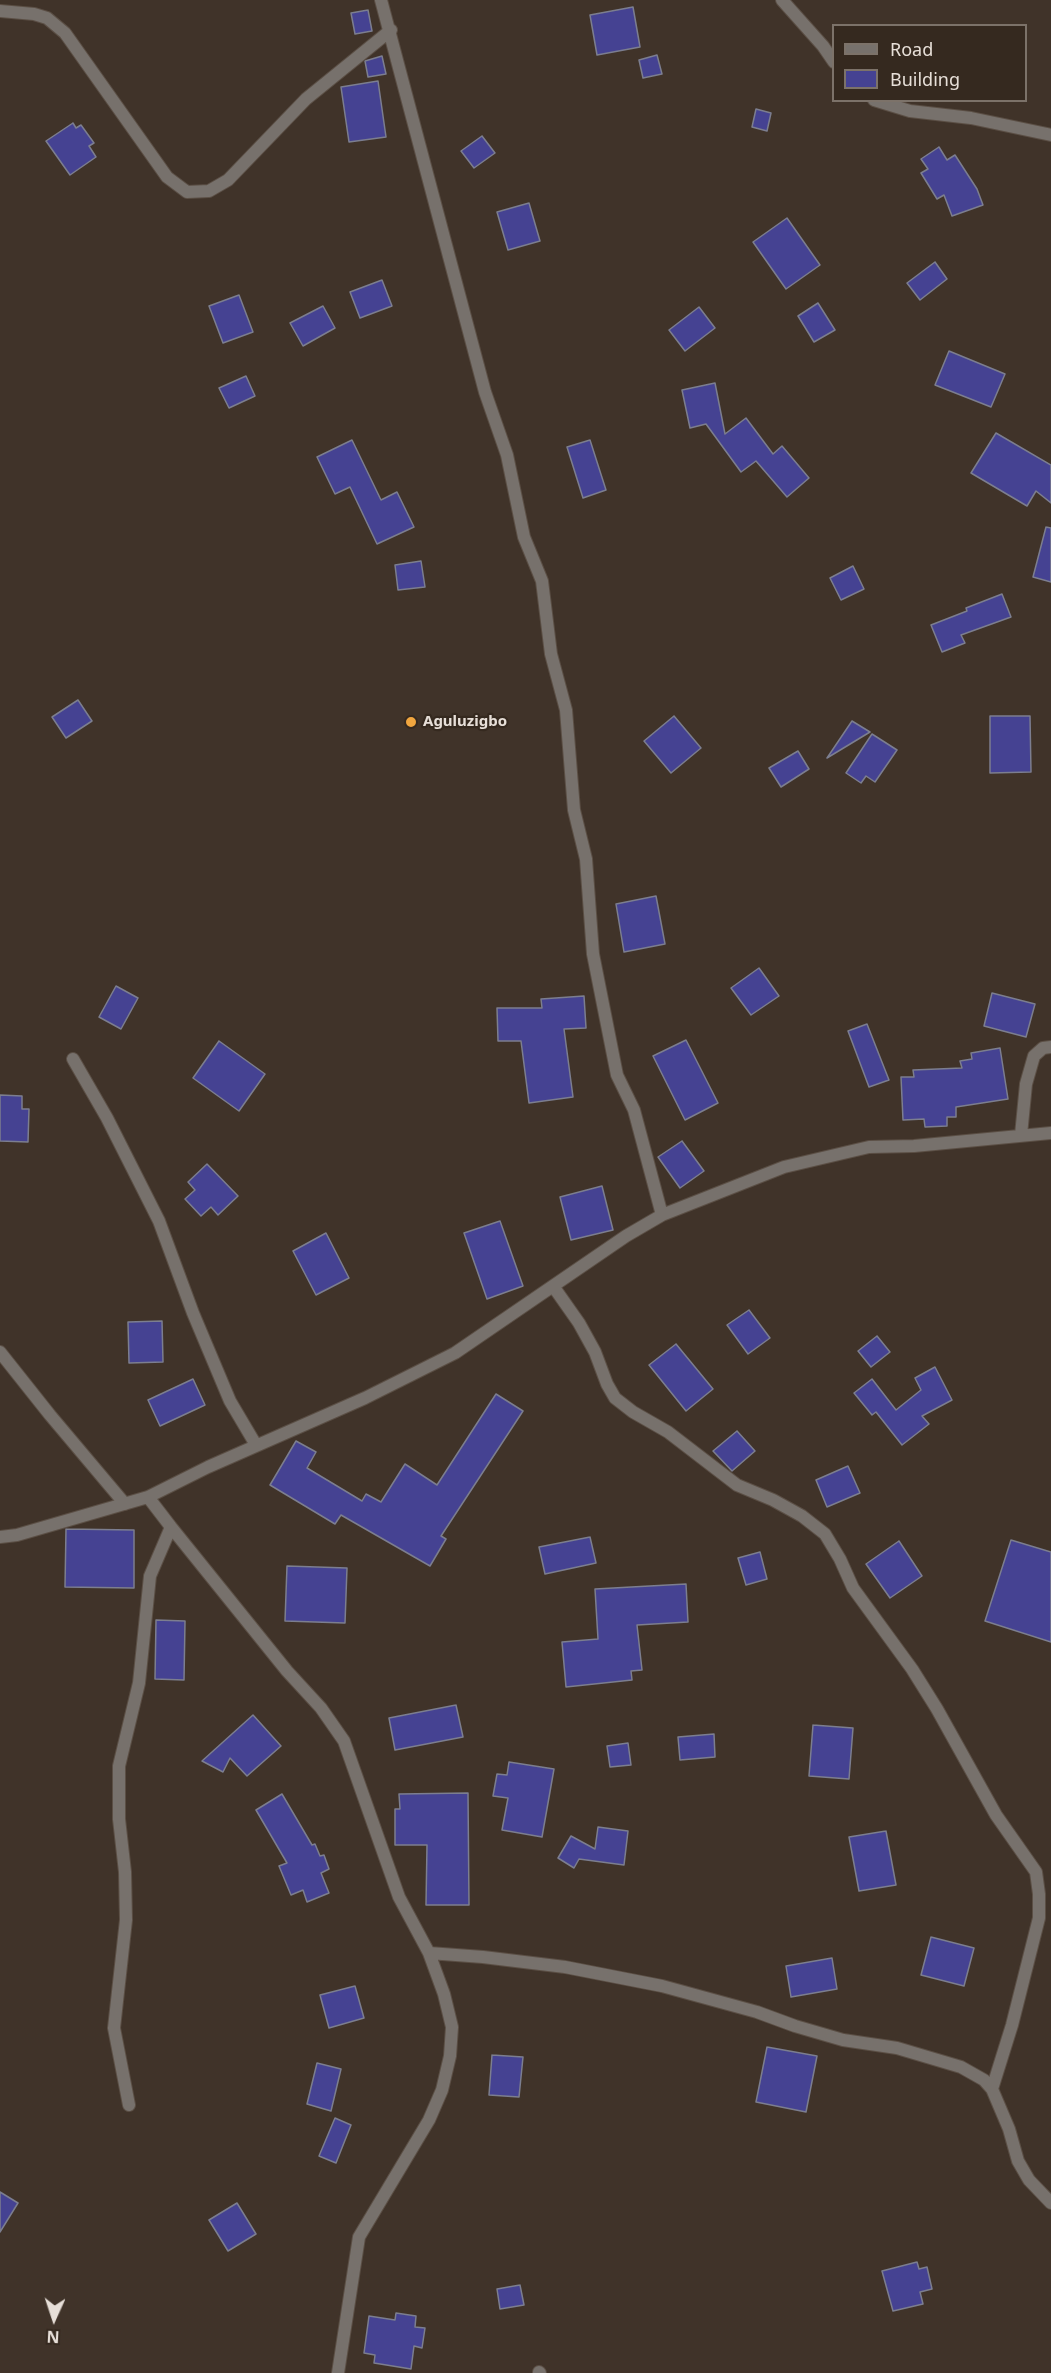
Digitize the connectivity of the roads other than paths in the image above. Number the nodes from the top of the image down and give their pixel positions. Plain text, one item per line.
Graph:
1 (381, 0) edge
2 (782, 0) edge
3 (0, 11) edge
4 (391, 30) junction
5 (832, 59) edge
6 (880, 102) edge
7 (1051, 135) edge
8 (1051, 1047) edge
9 (73, 1059) dead end
10 (1051, 1133) edge
11 (1021, 1135) junction
12 (662, 1215) junction
13 (553, 1286) junction
14 (0, 1352) edge
15 (256, 1446) junction
16 (148, 1497) junction
17 (125, 1504) junction
18 (171, 1527) junction
19 (0, 1537) edge
20 (429, 1953) junction
21 (992, 2089) junction
22 (129, 2105) dead end
23 (1051, 2203) edge
24 (338, 2373) edge

1 - 4 street
2 - 5 street
3 - 4 street
4 - 12 street
6 - 7 street
8 - 11 street
9 - 15 street
10 - 11 street
11 - 12 street
12 - 13 street
13 - 15 street
13 - 21 street
14 - 17 street
15 - 16 street
16 - 17 street
16 - 18 street
17 - 19 street
18 - 20 street
18 - 22 street
20 - 21 street
20 - 24 street
21 - 23 street

